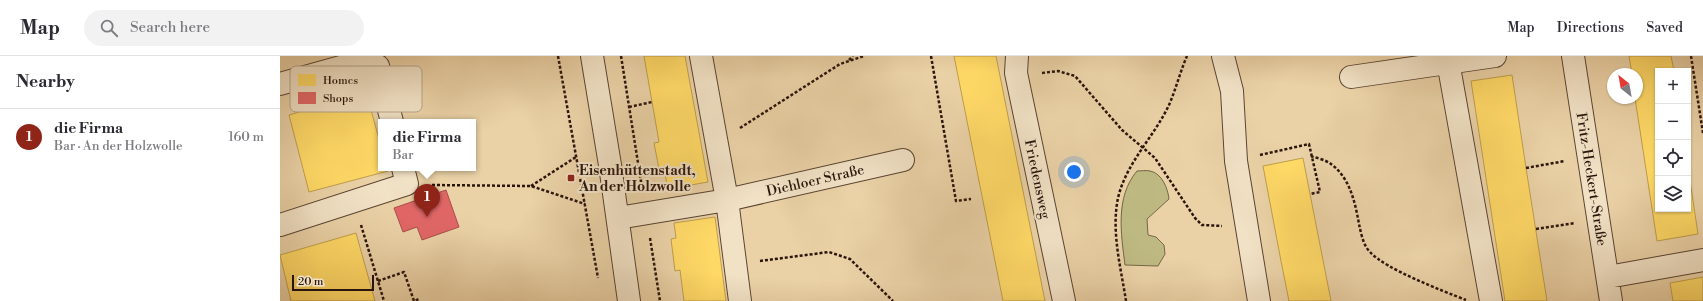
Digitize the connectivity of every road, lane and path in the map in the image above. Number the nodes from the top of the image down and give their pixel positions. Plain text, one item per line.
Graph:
1 (558, 56) edge
2 (592, 56) edge
3 (621, 56) edge
4 (701, 56) edge
5 (853, 56) edge
6 (864, 56) edge
7 (931, 56) edge
8 (1017, 56) edge
9 (1187, 56) edge
10 (1223, 56) edge
11 (1495, 56) edge
12 (1573, 56) edge
13 (1691, 56) edge
14 (1448, 59) edge
15 (847, 62) junction
16 (344, 66) edge
17 (378, 66) edge
18 (1351, 77) dead end
19 (1017, 79) junction
20 (290, 81) edge
21 (280, 84) edge
22 (1703, 133) edge
23 (717, 142) junction
24 (1141, 148) junction
25 (1311, 156) junction
26 (576, 157) junction
27 (1589, 157) junction
28 (903, 160) dead end
29 (1236, 161) junction
30 (1526, 168) dead end
31 (405, 176) edge
32 (531, 186) junction
33 (1310, 194) dead end
34 (971, 199) dead end
35 (727, 200) junction
36 (354, 201) junction
37 (585, 204) junction
38 (646, 213) junction
39 (618, 218) junction
40 (1246, 220) junction
41 (1599, 220) junction
42 (280, 225) edge
43 (1536, 229) dead end
44 (1703, 260) edge
45 (735, 264) junction
46 (1608, 278) junction
47 (598, 279) dead end
48 (378, 281) junction
49 (419, 299) dead end
50 (384, 301) edge
51 (629, 301) edge
52 (660, 301) edge
53 (740, 301) edge
54 (893, 301) edge
55 (1064, 301) edge
56 (1126, 301) edge
57 (1259, 301) edge
58 (1469, 301) edge
59 (1491, 301) edge
60 (1611, 301) edge

1 - 26 path
2 - 39 street
3 - 38 path
4 - 23 street
5 - 15 path
6 - 15 path
7 - 34 path
8 - 19 street, Friedensweg
9 - 24 path
10 - 29 street
11 - 14 street
12 - 27 street, Fritz-Heckert-Straße
13 - 22 path
14 - 18 street
14 - 59 street
15 - 23 path
16 - 17 street
19 - 24 path
19 - 55 street, Friedensweg
20 - 21 street
23 - 35 street
24 - 40 path
24 - 56 path
25 - 29 path
25 - 33 path
25 - 58 path
26 - 32 path
26 - 37 path
27 - 30 path
27 - 41 street, Fritz-Heckert-Straße
28 - 35 street, Diehloer Straße
29 - 40 street
31 - 32 path
31 - 36 street
32 - 37 path
35 - 38 street, Diehloer Straße
35 - 45 street
36 - 42 street
36 - 48 path
37 - 47 path
38 - 39 street, Diehloer Straße
38 - 52 path
39 - 51 street
40 - 57 street
41 - 43 path
41 - 46 street, Fritz-Heckert-Straße
44 - 46 street
45 - 53 street
45 - 54 path
46 - 60 street, Fritz-Heckert-Straße
48 - 49 path
48 - 50 path

